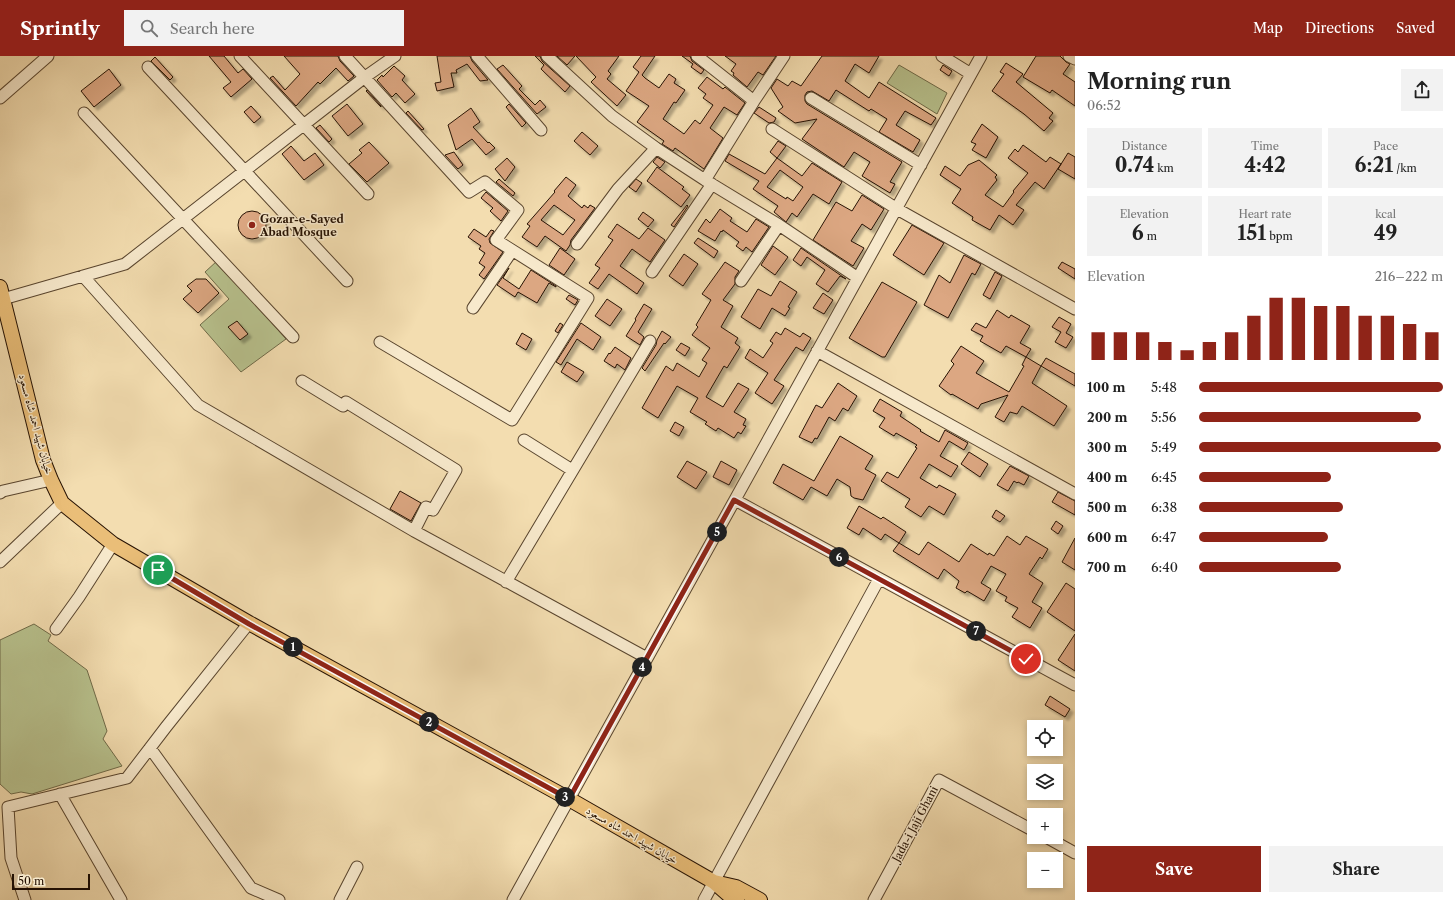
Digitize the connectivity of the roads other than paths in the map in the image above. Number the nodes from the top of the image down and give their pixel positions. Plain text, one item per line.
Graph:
1 (48, 56) edge
2 (240, 56) edge
3 (345, 56) edge
4 (395, 56) edge
5 (477, 56) edge
6 (546, 56) edge
7 (696, 56) edge
8 (784, 56) edge
9 (942, 56) edge
10 (982, 56) edge
11 (1069, 56) edge
12 (1075, 59) edge
13 (148, 67) dead end
14 (971, 74) junction
15 (365, 77) junction
16 (0, 98) edge
17 (811, 98) dead end
18 (754, 101) junction
19 (84, 113) dead end
20 (305, 124) junction
21 (772, 129) dead end
22 (541, 130) dead end
23 (656, 148) junction
24 (921, 165) junction
25 (244, 172) junction
26 (709, 182) junction
27 (368, 194) dead end
28 (897, 209) junction
29 (183, 219) junction
30 (779, 224) junction
31 (577, 244) dead end
32 (512, 251) junction
33 (652, 272) dead end
34 (83, 276) junction
35 (858, 278) junction
36 (347, 281) dead end
37 (742, 281) dead end
38 (2, 293) edge
39 (473, 308) dead end
40 (1075, 309) edge
41 (293, 337) dead end
42 (650, 341) dead end
43 (380, 342) dead end
44 (818, 351) junction
45 (302, 381) dead end
46 (524, 440) dead end
47 (572, 470) junction
48 (51, 480) junction
49 (0, 493) edge
50 (1075, 494) edge
51 (734, 500) junction
52 (62, 503) junction
53 (414, 531) junction
54 (113, 544) junction
55 (0, 562) edge
56 (879, 579) junction
57 (506, 582) junction
58 (249, 624) junction
59 (56, 629) dead end
60 (647, 658) junction
61 (1075, 685) edge
62 (150, 748) junction
63 (60, 794) junction
64 (569, 799) junction
65 (1027, 827) edge
66 (1059, 844) edge
67 (1075, 853) edge
68 (357, 868) dead end
69 (714, 882) junction
70 (25, 900) edge
71 (121, 900) edge
72 (279, 900) edge
73 (340, 900) edge
74 (512, 900) edge
75 (704, 900) edge
76 (736, 900) edge
77 (760, 900) edge
78 (874, 900) edge

1 - 16 street
2 - 20 street
3 - 15 street
4 - 15 street
5 - 22 street
6 - 23 street
7 - 18 street
8 - 18 street
9 - 14 street
10 - 14 street
11 - 12 street
13 - 25 street
14 - 24 street
15 - 20 street
15 - 32 street
17 - 24 street
18 - 26 street
19 - 29 street
20 - 25 street
20 - 27 street
21 - 28 street
23 - 26 street
23 - 31 street
24 - 28 street
25 - 29 street
25 - 36 street
26 - 30 street
26 - 33 street
28 - 35 street
28 - 40 street
29 - 34 street
29 - 41 street
30 - 35 street
30 - 37 street
32 - 39 street
32 - 43 street
34 - 38 street
34 - 53 street
35 - 44 street
38 - 48 main road, خیابان شهید احمد شاه مسعود
42 - 47 street
44 - 50 street
44 - 51 street
45 - 53 street
46 - 47 street
47 - 57 street
48 - 49 street
48 - 52 main road, خیابان شهید احمد شاه مسعود
51 - 56 street
51 - 60 street
52 - 54 main road, خیابان شهید احمد شاه مسعود
52 - 55 street
53 - 57 street
54 - 58 main road, خیابان شهید احمد شاه مسعود
54 - 59 street
56 - 61 street
56 - 69 street
57 - 60 street
58 - 62 street
58 - 64 main road, خیابان شهید احمد شاه مسعود
60 - 64 street
62 - 63 street
62 - 72 street
63 - 70 street
63 - 71 street
64 - 69 main road, خیابان شهید احمد شاه مسعود
64 - 74 street
65 - 78 street, Jada-i Jaji Ghani
66 - 67 street
68 - 73 street
69 - 75 street
69 - 76 main road, خیابان شهید احمد شاه مسعود
69 - 77 main road, خیابان شهید احمد شاه مسعود

